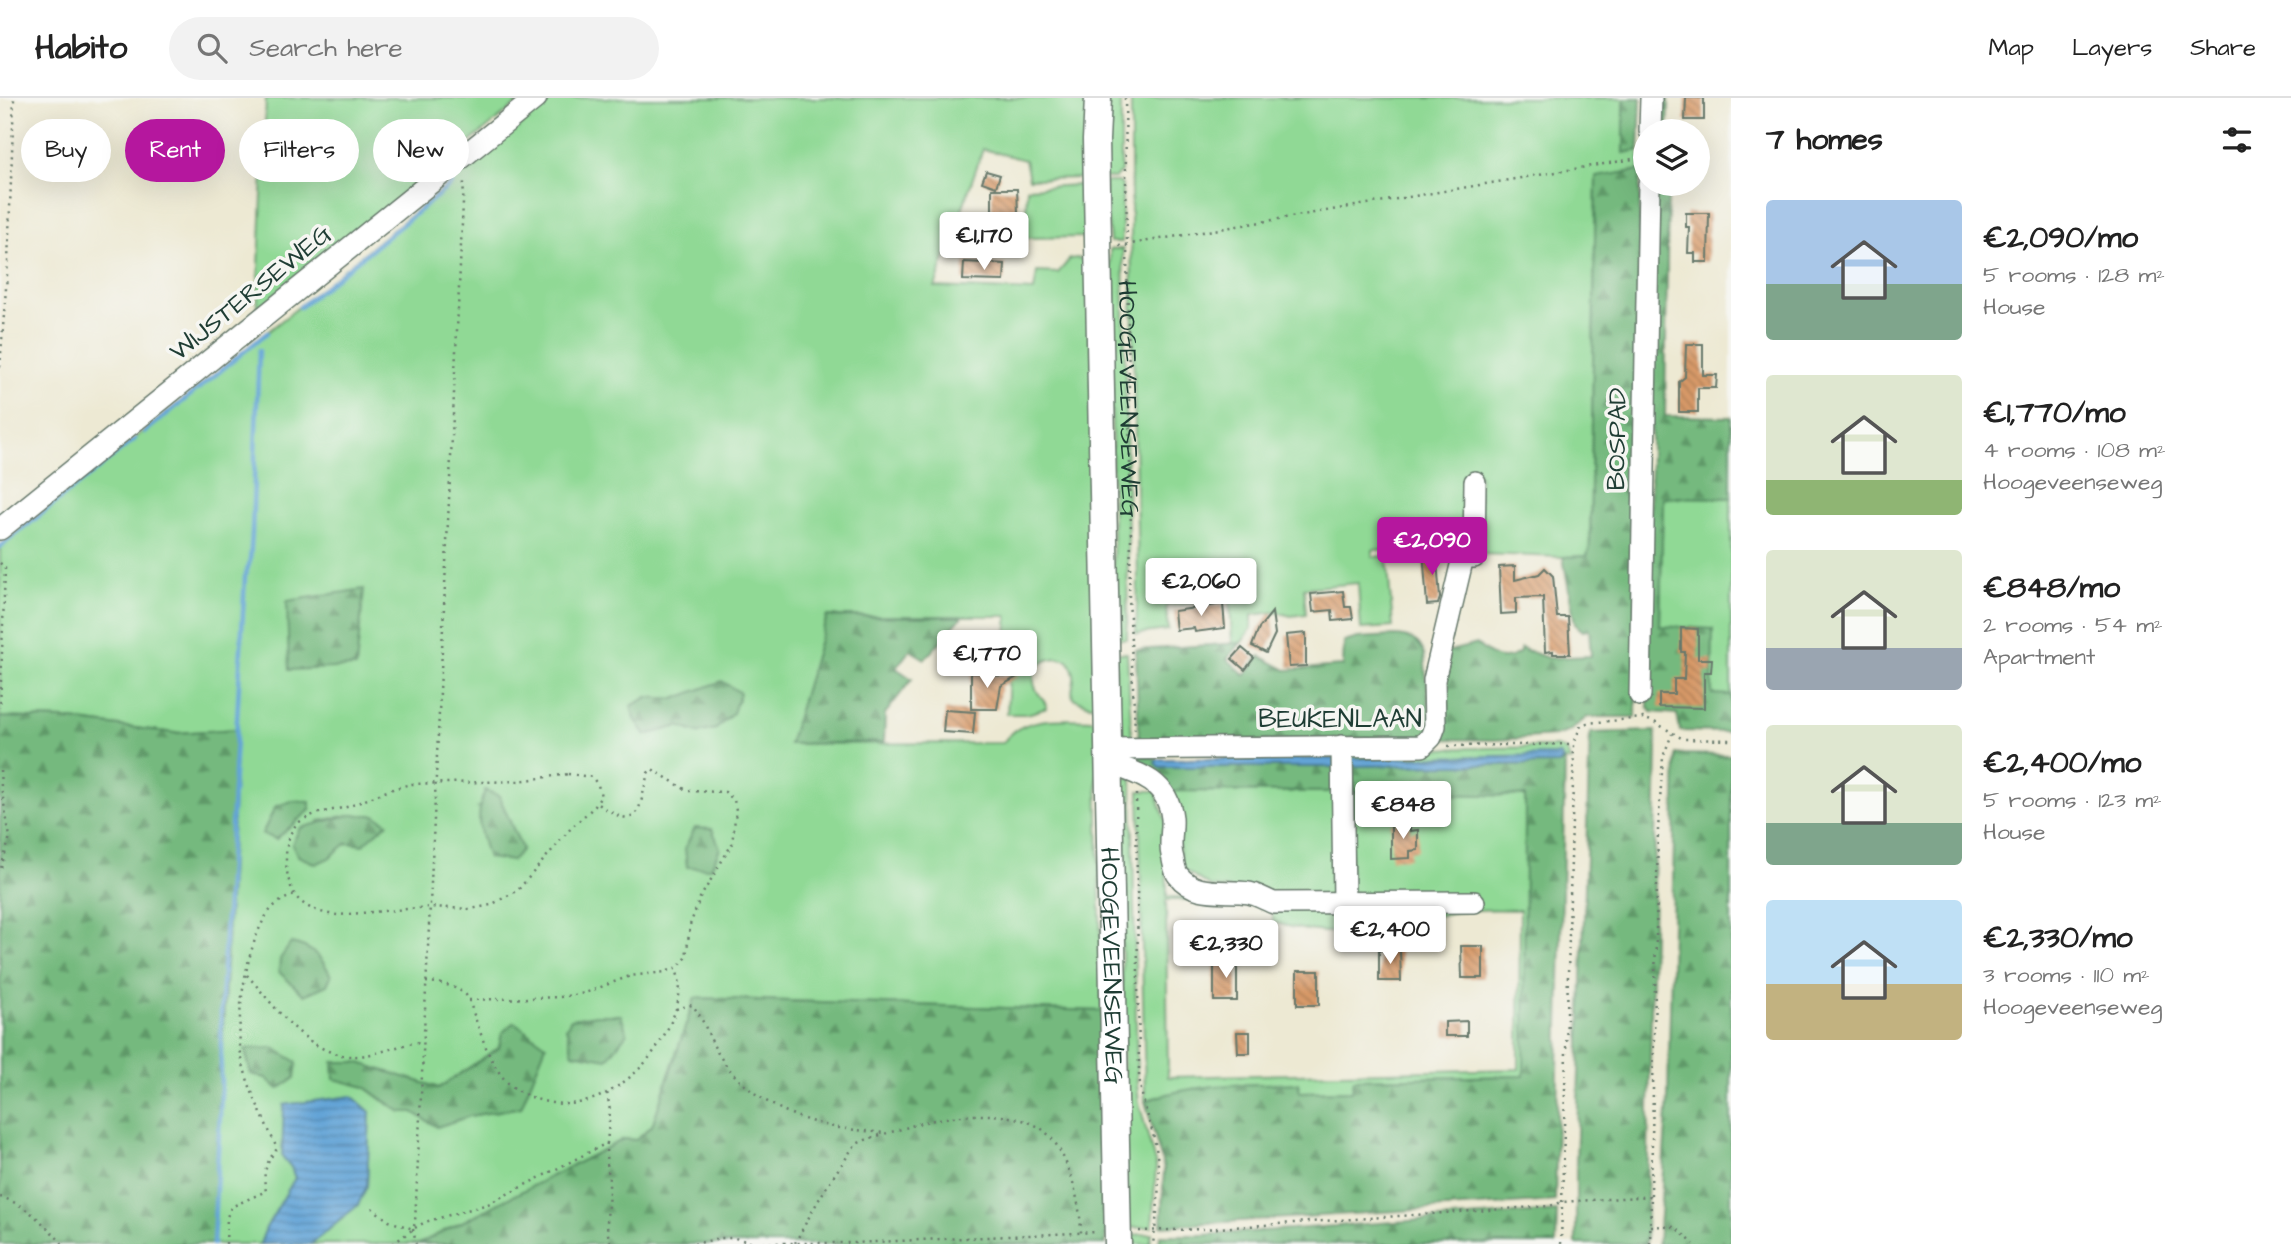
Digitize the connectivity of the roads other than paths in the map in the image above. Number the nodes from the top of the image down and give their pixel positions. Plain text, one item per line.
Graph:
1 (536, 98) edge
2 (1098, 98) edge
3 (1651, 98) edge
4 (1650, 119) edge
5 (1649, 196) edge
6 (1475, 482) dead end
7 (0, 530) edge
8 (1640, 695) dead end
9 (1342, 746) junction
10 (1107, 756) junction
11 (1344, 902) junction
12 (1474, 902) dead end
13 (1118, 1238) edge

1 - 7 street, WIJSTERSEWEG
2 - 10 main road, HOOGEVEENSEWEG
3 - 4 street
5 - 8 street, BOSPAD
6 - 9 street, BEUKENLAAN
9 - 10 street, BEUKENLAAN
9 - 11 street
10 - 11 street
10 - 13 main road, HOOGEVEENSEWEG
11 - 12 street

